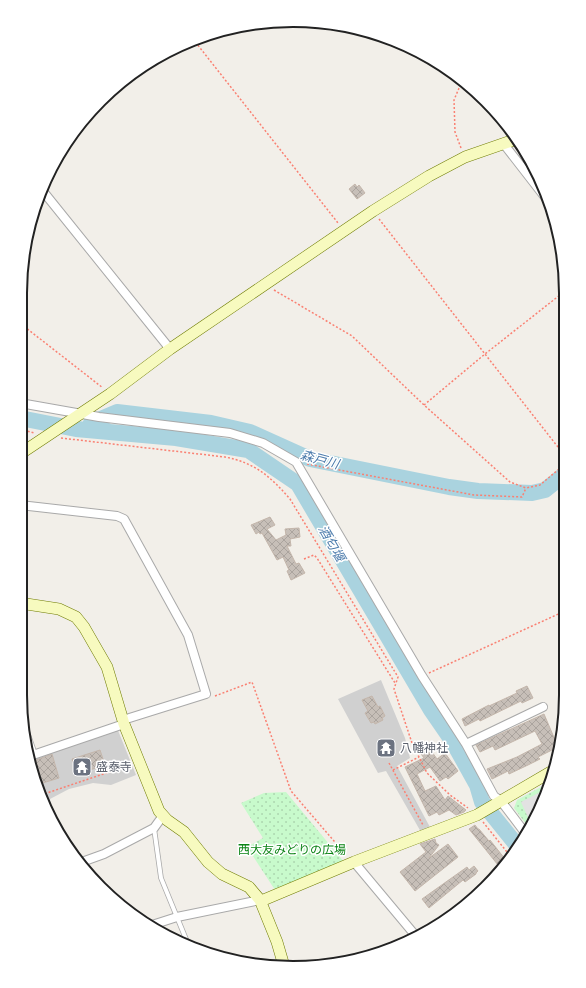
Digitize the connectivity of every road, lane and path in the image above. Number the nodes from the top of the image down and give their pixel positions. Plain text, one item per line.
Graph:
1 (197, 45) edge
2 (460, 86) edge
3 (511, 141) edge
4 (503, 143) junction
5 (465, 157) junction
6 (537, 187) edge
7 (46, 195) edge
8 (373, 211) junction
9 (344, 231) junction
10 (265, 285) junction
11 (559, 296) edge
12 (27, 329) edge
13 (170, 349) junction
14 (485, 354) junction
15 (110, 394) junction
16 (27, 404) edge
17 (424, 405) junction
18 (81, 413) junction
19 (27, 431) edge
20 (46, 437) junction
21 (559, 448) edge
22 (27, 449) edge
23 (296, 462) junction
24 (558, 471) edge
25 (526, 488) junction
26 (27, 507) edge
27 (304, 559) dead end
28 (27, 604) edge
29 (559, 614) edge
30 (422, 676) junction
31 (396, 684) junction
32 (206, 694) junction
33 (542, 707) dead end
34 (124, 722) junction
35 (466, 744) junction
36 (34, 754) edge
37 (419, 756) junction
38 (139, 762) junction
39 (389, 763) dead end
40 (393, 770) junction
41 (547, 774) edge
42 (46, 793) edge
43 (501, 801) junction
44 (477, 815) junction
45 (162, 817) junction
46 (154, 828) junction
47 (522, 829) edge
48 (428, 834) junction
49 (507, 852) edge
50 (85, 861) edge
51 (353, 862) junction
52 (261, 900) junction
53 (178, 917) junction
54 (157, 923) edge
55 (413, 933) edge
56 (186, 939) edge
57 (282, 960) edge

1 - 9 path
2 - 5 path
3 - 4 street
4 - 5 street
4 - 6 street
5 - 8 street
7 - 13 street
8 - 9 street
8 - 14 path
9 - 10 street
10 - 13 street
10 - 17 path
11 - 14 path
12 - 15 path
13 - 15 street
14 - 17 path
14 - 21 path
15 - 18 street
16 - 18 street
17 - 25 path
18 - 20 street
18 - 23 street
19 - 20 path
20 - 22 street
20 - 31 path
23 - 25 path
23 - 30 street
24 - 25 path
26 - 32 street
27 - 31 path
28 - 34 street
29 - 30 path
30 - 35 street
31 - 37 path
32 - 34 street
32 - 51 path
33 - 35 street
34 - 36 street
34 - 38 street
35 - 43 street
37 - 40 path
37 - 44 path
38 - 42 path
38 - 45 street
39 - 40 path
40 - 48 path
41 - 43 street
43 - 44 street
43 - 47 street
44 - 48 street
44 - 49 path
45 - 46 street
45 - 52 street
46 - 50 street
46 - 53 lane
48 - 51 street
51 - 52 street
51 - 55 street
52 - 53 street
52 - 57 street
53 - 54 street
53 - 56 lane

